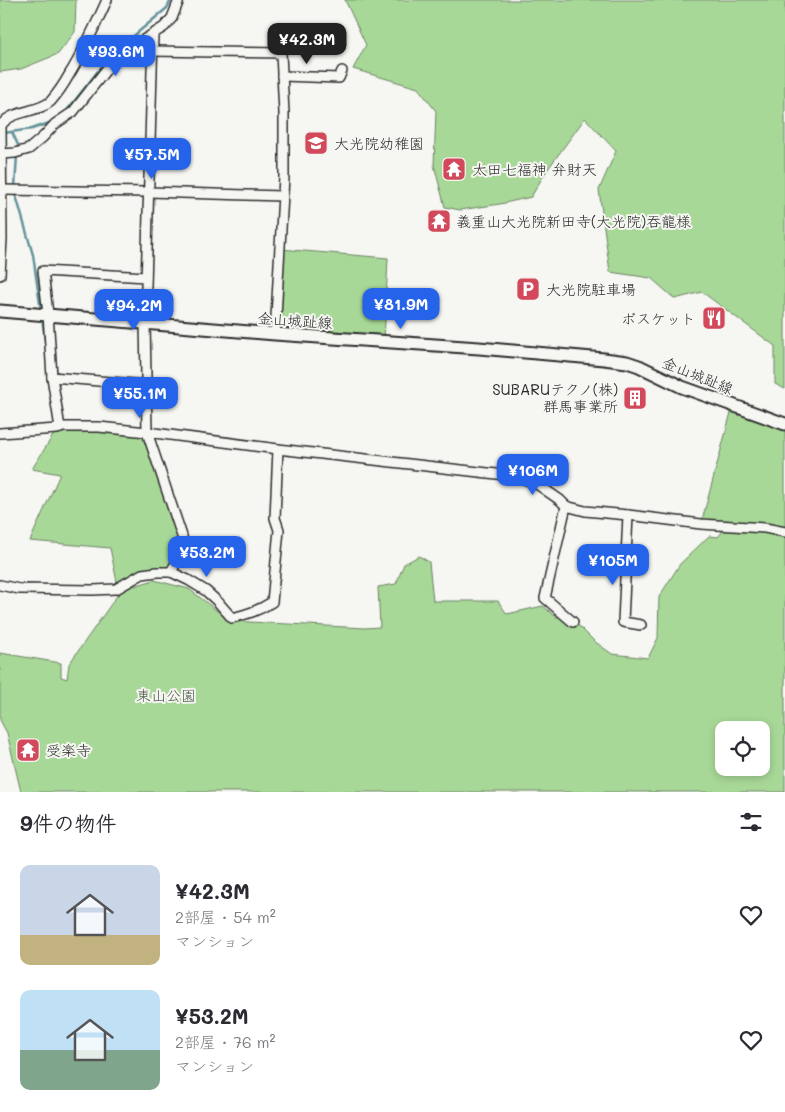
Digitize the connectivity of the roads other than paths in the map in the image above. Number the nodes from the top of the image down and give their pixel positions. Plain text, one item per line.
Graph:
1 (108, 0) edge
2 (180, 0) edge
3 (153, 34) junction
4 (152, 51) junction
5 (342, 71) dead end
6 (282, 76) junction
7 (1, 137) edge
8 (1, 154) edge
9 (1, 190) edge
10 (148, 192) junction
11 (282, 196) junction
12 (1, 239) edge
13 (0, 275) edge
14 (146, 277) junction
15 (0, 311) edge
16 (48, 315) junction
17 (146, 323) junction
18 (276, 334) junction
19 (52, 377) junction
20 (146, 385) junction
21 (785, 424) edge
22 (60, 428) junction
23 (147, 432) junction
24 (0, 433) edge
25 (278, 449) junction
26 (566, 506) junction
27 (628, 515) junction
28 (785, 532) edge
29 (171, 572) junction
30 (0, 585) edge
31 (573, 622) dead end
32 (642, 625) dead end

1 - 7 street
2 - 3 street
3 - 4 street
3 - 8 street
4 - 6 street
4 - 10 street
5 - 6 street
6 - 11 street
7 - 8 street
8 - 9 street
9 - 10 street
9 - 12 street
10 - 11 street
10 - 14 street
11 - 18 street
12 - 13 street
14 - 16 street
14 - 17 street
15 - 16 main road, 金山城趾線
16 - 17 main road, 金山城趾線
16 - 19 street
17 - 18 main road, 金山城趾線
17 - 20 street
18 - 21 main road, 金山城趾線
19 - 20 street
19 - 22 street
20 - 23 street
22 - 23 street
22 - 24 street
23 - 25 street
23 - 29 street
25 - 26 street
25 - 29 street
26 - 27 street
26 - 31 street
27 - 28 street
27 - 32 street
29 - 30 street

